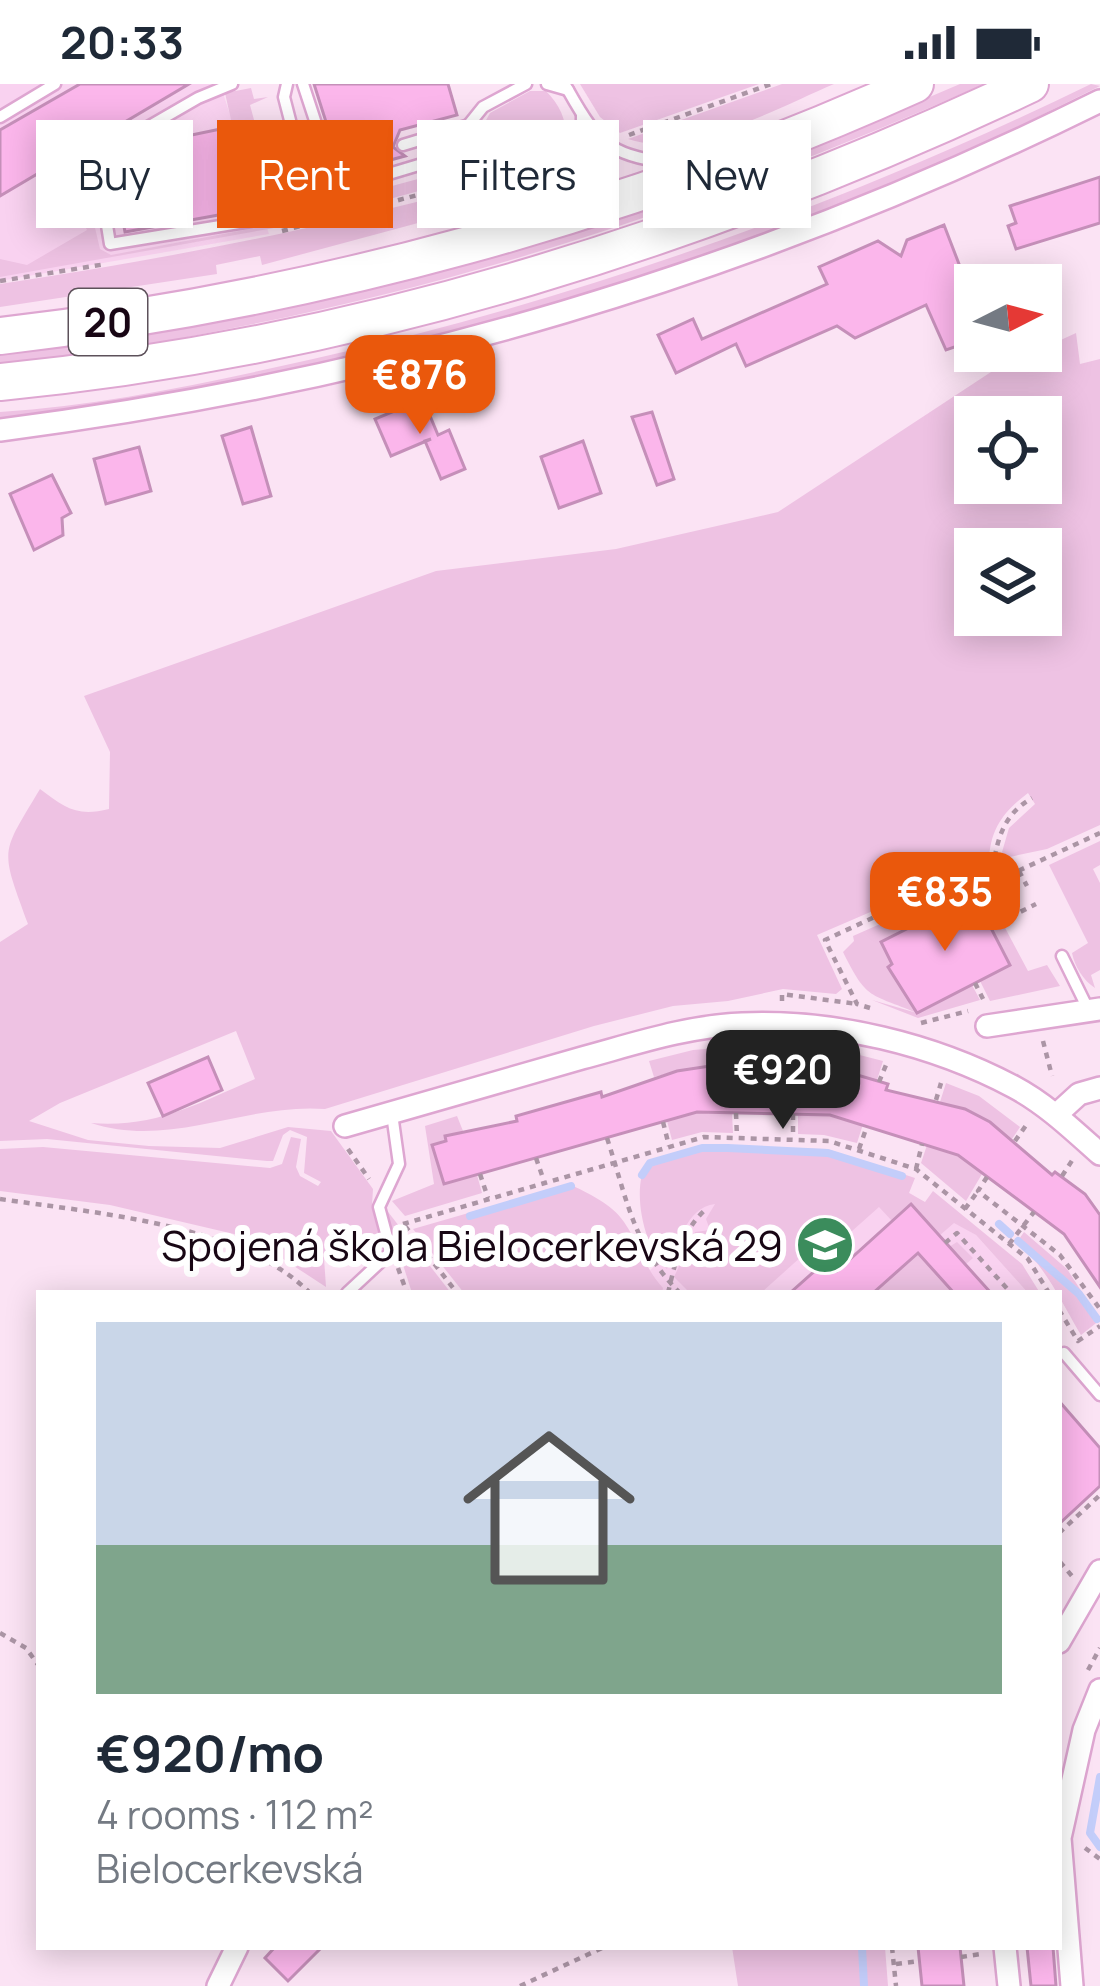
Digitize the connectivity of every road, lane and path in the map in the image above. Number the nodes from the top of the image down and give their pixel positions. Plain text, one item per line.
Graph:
1 (56, 84) edge
2 (232, 84) edge
3 (287, 84) edge
4 (303, 84) edge
5 (526, 84) edge
6 (547, 84) edge
7 (770, 84) edge
8 (915, 84) edge
9 (1030, 84) edge
10 (566, 87) edge
11 (1100, 101) edge
12 (582, 115) junction
13 (0, 117) edge
14 (290, 120) edge
15 (315, 120) edge
16 (471, 120) edge
17 (582, 120) edge
18 (587, 120) edge
19 (811, 126) edge
20 (619, 138) edge
21 (417, 141) edge
22 (403, 145) dead end
23 (417, 197) edge
24 (217, 227) edge
25 (523, 228) edge
26 (268, 234) dead end
27 (124, 261) dead end
28 (0, 281) edge
29 (0, 336) edge
30 (0, 382) edge
31 (0, 430) edge
32 (1032, 798) dead end
33 (1100, 833) edge
34 (993, 868) junction
35 (1018, 871) junction
36 (992, 883) junction
37 (1027, 886) dead end
38 (1036, 904) dead end
39 (1010, 917) junction
40 (990, 927) dead end
41 (1062, 956) dead end
42 (975, 983) dead end
43 (782, 994) dead end
44 (857, 1004) junction
45 (1094, 1010) edge
46 (877, 1011) dead end
47 (916, 1024) dead end
48 (987, 1026) dead end
49 (1042, 1036) dead end
50 (721, 1042) dead end
51 (782, 1043) dead end
52 (888, 1058) dead end
53 (736, 1067) dead end
54 (794, 1068) dead end
55 (1052, 1076) dead end
56 (943, 1077) dead end
57 (879, 1082) dead end
58 (1100, 1088) edge
59 (936, 1100) dead end
60 (736, 1113) dead end
61 (392, 1114) junction
62 (794, 1114) dead end
63 (1056, 1114) junction
64 (1019, 1118) dead end
65 (663, 1122) dead end
66 (1027, 1124) junction
67 (345, 1126) dead end
68 (867, 1126) dead end
69 (1042, 1136) dead end
70 (607, 1138) dead end
71 (737, 1138) junction
72 (794, 1140) junction
73 (1015, 1141) dead end
74 (922, 1144) dead end
75 (669, 1147) junction
76 (1058, 1148) dead end
77 (859, 1151) junction
78 (536, 1158) dead end
79 (1073, 1159) junction
80 (615, 1162) junction
81 (1093, 1162) edge
82 (916, 1169) junction
83 (480, 1174) dead end
84 (1061, 1176) dead end
85 (987, 1177) dead end
86 (544, 1182) junction
87 (979, 1191) junction
88 (488, 1198) junction
89 (0, 1199) edge
90 (965, 1209) junction
91 (704, 1211) dead end
92 (1034, 1212) dead end
93 (403, 1224) dead end
94 (1024, 1225) junction
95 (945, 1243) dead end
96 (1009, 1244) junction
97 (434, 1263) dead end
98 (1085, 1266) dead end
99 (1075, 1272) junction
100 (671, 1284) junction
101 (307, 1290) edge
102 (349, 1290) edge
103 (455, 1290) edge
104 (669, 1290) edge
105 (677, 1290) edge
106 (1008, 1290) edge
107 (1046, 1290) edge
108 (1100, 1309) edge
109 (1062, 1315) edge
110 (1100, 1326) edge
111 (1064, 1353) dead end
112 (1100, 1395) edge
113 (1100, 1495) edge
114 (1062, 1529) edge
115 (1100, 1571) edge
116 (0, 1633) edge
117 (1062, 1637) edge
118 (36, 1662) edge
119 (1100, 1690) edge
120 (1062, 1829) edge
121 (1062, 1863) edge
122 (236, 1950) edge
123 (598, 1950) edge
124 (892, 1950) edge
125 (996, 1950) edge
126 (961, 1957) dead end
127 (920, 1961) dead end
128 (893, 1964) junction
129 (218, 1986) edge
130 (520, 1986) edge
131 (896, 1986) edge
132 (1009, 1986) edge
133 (1072, 1986) edge

1 - 13 lane
2 - 24 lane
3 - 14 lane
4 - 15 lane
5 - 16 lane
6 - 10 lane
7 - 20 path
8 - 19 highway, 20
9 - 30 highway, 20
10 - 12 lane
11 - 31 street
12 - 17 lane
12 - 18 lane
21 - 22 lane
23 - 26 path
25 - 29 highway, 20
27 - 28 path
32 - 34 path
33 - 35 path
34 - 36 path
34 - 44 path
35 - 36 path
35 - 37 path
36 - 39 path
38 - 39 path
39 - 40 path
41 - 45 lane
42 - 47 path
43 - 44 path
44 - 46 path
45 - 48 street
49 - 55 path
50 - 53 path
51 - 54 path
52 - 57 path
56 - 59 path
58 - 63 street
60 - 71 path
61 - 63 street
61 - 67 street
61 - 102 lane
62 - 72 path
63 - 81 street
64 - 66 path
65 - 75 path
66 - 69 path
66 - 73 path
68 - 77 path
70 - 80 path
71 - 72 path
71 - 75 path
72 - 77 path
74 - 82 path
75 - 80 path
76 - 79 path
77 - 82 path
78 - 86 path
79 - 81 path
79 - 84 path
80 - 86 path
80 - 100 path
82 - 90 path
83 - 88 path
85 - 87 path
86 - 88 path
87 - 90 path
87 - 94 path
88 - 93 path
89 - 101 path
90 - 96 path
91 - 100 path
92 - 94 path
94 - 96 path
94 - 99 path
95 - 106 path
96 - 107 path
97 - 103 path
98 - 99 path
99 - 108 path
100 - 104 path
100 - 105 path
109 - 110 path
111 - 112 lane
113 - 114 path
115 - 117 street
116 - 118 path
119 - 120 street
121 - 133 street
122 - 129 street
123 - 130 path
124 - 128 path
125 - 126 path
125 - 132 street
127 - 128 path
128 - 131 path

